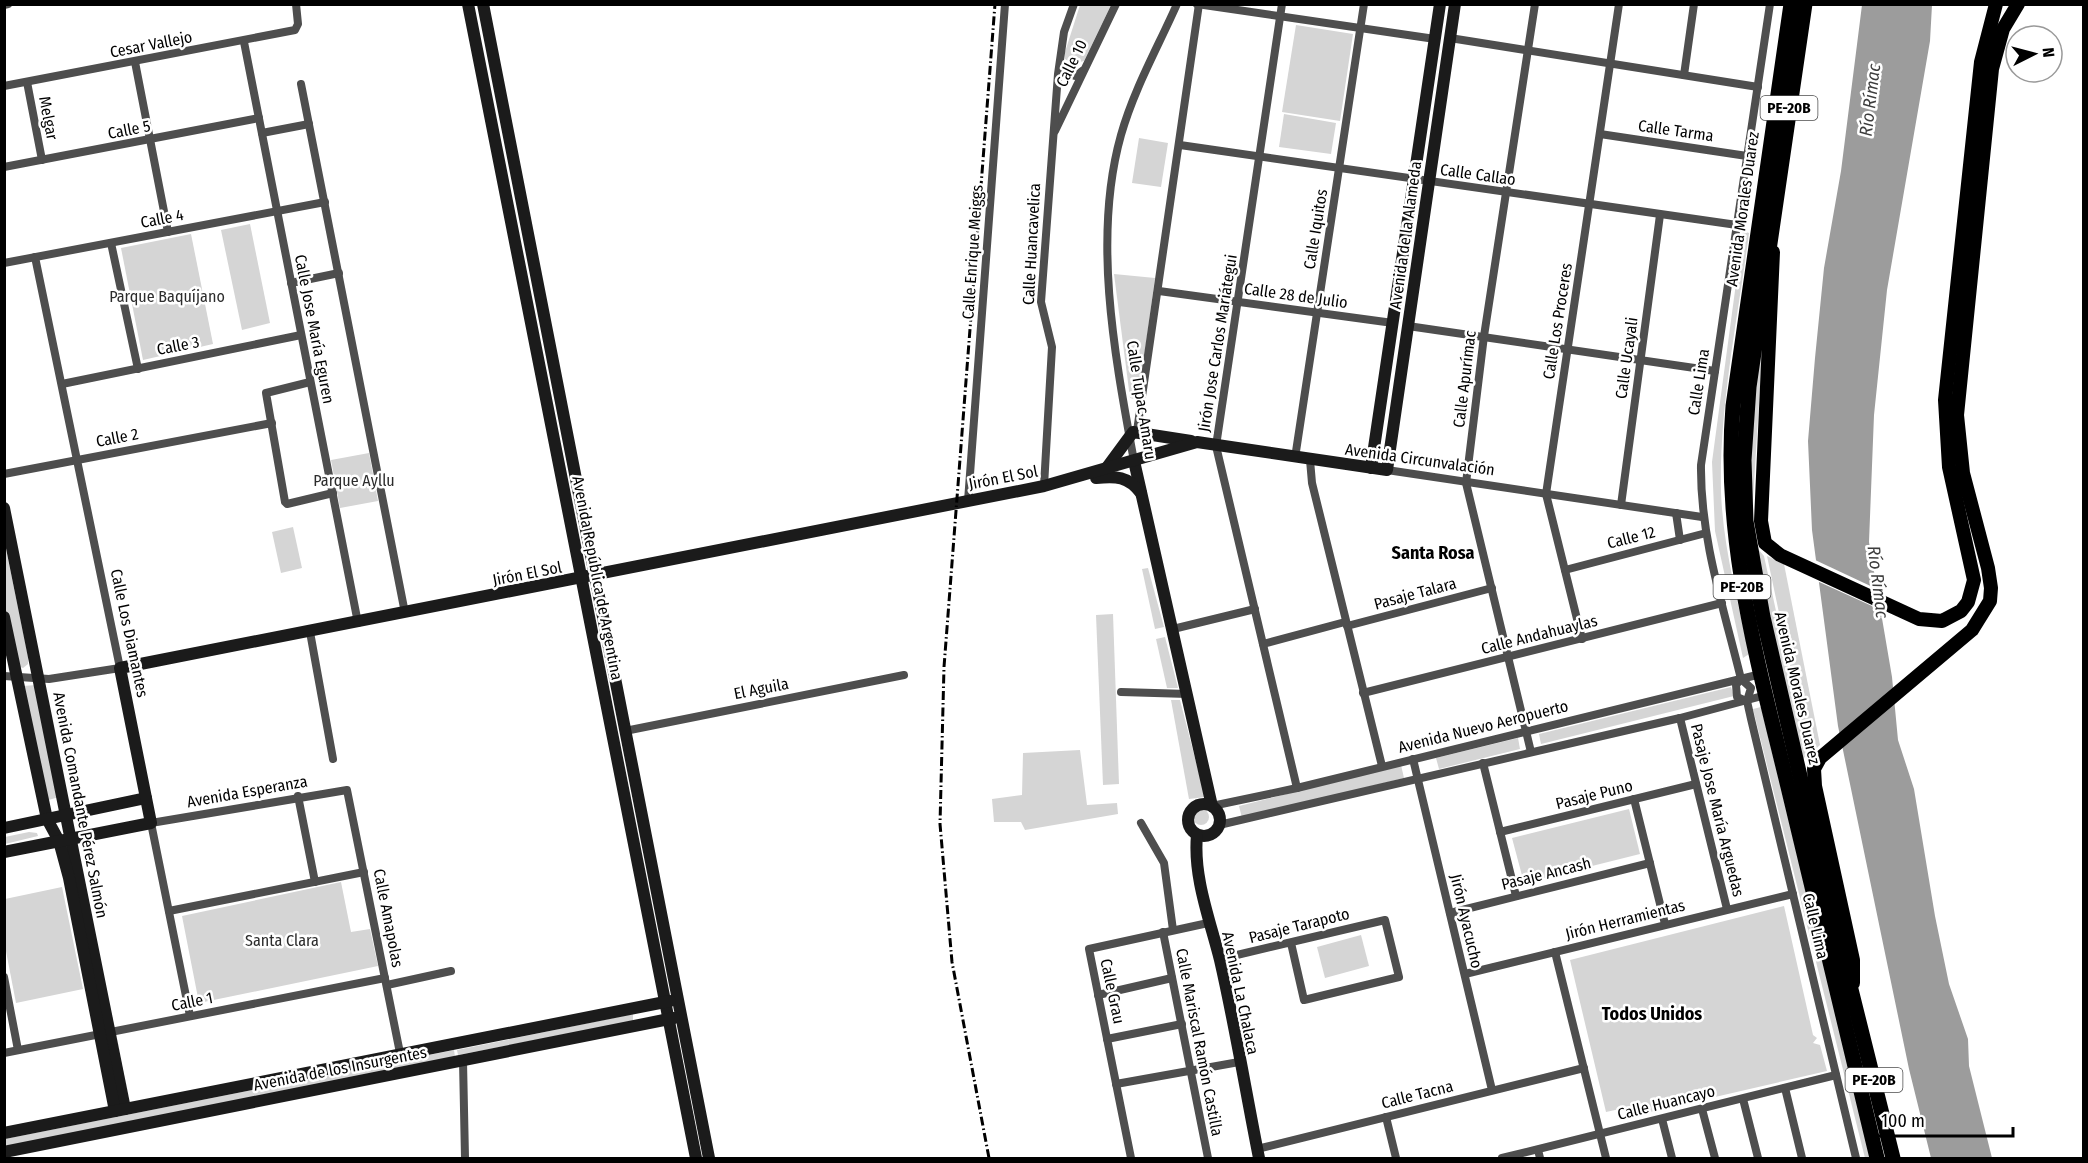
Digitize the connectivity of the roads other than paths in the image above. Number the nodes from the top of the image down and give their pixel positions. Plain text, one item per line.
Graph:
1 (296, 4) edge
2 (468, 4) edge
3 (483, 4) edge
4 (1005, 4) edge
5 (1074, 4) edge
6 (1116, 4) edge
7 (1177, 4) edge
8 (1282, 4) edge
9 (1364, 4) edge
10 (1440, 4) edge
11 (1455, 4) edge
12 (1535, 4) edge
13 (1619, 4) edge
14 (1694, 4) edge
15 (1770, 4) edge
16 (1791, 4) edge
17 (1805, 4) edge
18 (1996, 4) edge
19 (2018, 4) edge
20 (1199, 5) edge
21 (1280, 17) junction
22 (1360, 29) junction
23 (1450, 38) junction
24 (1435, 39) junction
25 (244, 42) junction
26 (1528, 51) junction
27 (135, 62) junction
28 (1059, 63) junction
29 (1611, 64) junction
30 (1085, 69) junction
31 (1684, 75) junction
32 (27, 82) junction
33 (301, 84) dead end
34 (4, 86) edge
35 (1758, 87) junction
36 (259, 118) junction
37 (309, 124) junction
38 (262, 132) junction
39 (1600, 134) junction
40 (1053, 135) junction
41 (150, 140) junction
42 (1180, 145) junction
43 (1747, 156) junction
44 (1260, 157) junction
45 (42, 160) junction
46 (4, 167) edge
47 (1339, 169) junction
48 (1414, 180) junction
49 (1429, 182) junction
50 (1506, 193) junction
51 (325, 202) junction
52 (1589, 205) junction
53 (277, 211) junction
54 (1773, 212) junction
55 (1660, 215) junction
56 (1737, 225) junction
57 (168, 232) junction
58 (111, 243) junction
59 (35, 257) junction
60 (4, 263) edge
61 (339, 273) junction
62 (291, 283) junction
63 (1159, 291) junction
64 (1239, 302) junction
65 (1317, 314) junction
66 (1393, 323) junction
67 (1408, 326) junction
68 (301, 335) junction
69 (1484, 336) junction
70 (1568, 348) junction
71 (1640, 360) junction
72 (138, 369) junction
73 (1715, 371) junction
74 (310, 382) junction
75 (62, 384) junction
76 (272, 423) junction
77 (1133, 433) junction
78 (1197, 442) junction
79 (1216, 446) junction
80 (1295, 458) junction
81 (77, 460) junction
82 (1311, 460) junction
83 (1134, 461) junction
84 (1371, 468) junction
85 (1105, 470) junction
86 (1387, 470) junction
87 (4, 474) edge
88 (1076, 479) junction
89 (1466, 483) junction
90 (1044, 486) junction
91 (333, 494) junction
92 (1141, 494) junction
93 (1546, 494) junction
94 (968, 501) junction
95 (1621, 505) junction
96 (4, 508) edge
97 (1676, 513) junction
98 (1702, 517) junction
99 (1706, 533) junction
100 (1680, 540) junction
101 (1565, 570) junction
102 (595, 576) junction
103 (581, 579) junction
104 (1492, 588) junction
105 (1722, 603) junction
106 (1255, 609) junction
107 (405, 614) junction
108 (4, 616) edge
109 (358, 623) junction
110 (1346, 624) junction
111 (1173, 629) junction
112 (310, 632) junction
113 (1582, 639) junction
114 (1263, 644) junction
115 (1508, 658) junction
116 (120, 668) junction
117 (1761, 674) junction
118 (904, 675) dead end
119 (11, 676) edge
120 (38, 678) junction
121 (1741, 679) junction
122 (1121, 692) dead end
123 (1363, 693) junction
124 (1188, 694) junction
125 (1766, 695) junction
126 (1747, 701) junction
127 (1680, 718) junction
128 (1526, 730) junction
129 (625, 731) junction
130 (1531, 752) junction
131 (333, 759) dead end
132 (1413, 759) junction
133 (1483, 763) junction
134 (1382, 766) junction
135 (1418, 777) junction
136 (1696, 784) junction
137 (1297, 788) junction
138 (347, 789) joint
139 (298, 796) junction
140 (146, 798) junction
141 (1634, 799) junction
142 (1212, 806) junction
143 (66, 815) junction
144 (47, 819) junction
145 (151, 823) junction
146 (1141, 823) dead end
147 (1220, 825) junction
148 (4, 828) edge
149 (1500, 832) junction
150 (1197, 835) junction
151 (65, 840) junction
152 (4, 852) edge
153 (1650, 863) junction
154 (364, 872) junction
155 (315, 882) junction
156 (1793, 894) junction
157 (1516, 896) junction
158 (1727, 909) junction
159 (169, 911) junction
160 (1450, 913) junction
161 (1208, 923) junction
162 (1665, 924) junction
163 (1173, 930) junction
164 (1163, 932) junction
165 (1291, 943) junction
166 (1555, 951) junction
167 (1220, 960) junction
168 (451, 971) dead end
169 (1465, 974) junction
170 (4, 977) edge
171 (1172, 978) junction
172 (386, 982) junction
173 (1098, 995) junction
174 (678, 999) junction
175 (665, 1002) junction
176 (1854, 1002) junction
177 (190, 1016) junction
178 (681, 1017) junction
179 (668, 1020) junction
180 (1182, 1024) junction
181 (105, 1033) junction
182 (1107, 1039) junction
183 (18, 1050) junction
184 (4, 1053) edge
185 (400, 1053) junction
186 (463, 1060) junction
187 (1239, 1062) junction
188 (1584, 1068) junction
189 (1191, 1069) junction
190 (1836, 1075) junction
191 (1116, 1084) junction
192 (1785, 1088) junction
193 (1492, 1090) junction
194 (1743, 1099) junction
195 (1702, 1109) junction
196 (120, 1110) junction
197 (1386, 1117) junction
198 (1662, 1119) junction
199 (4, 1133) edge
200 (1600, 1134) junction
201 (4, 1152) edge
202 (1258, 1154) edge
203 (1539, 1154) edge
204 (465, 1158) edge
205 (696, 1158) edge
206 (709, 1158) edge
207 (1131, 1158) edge
208 (1208, 1158) edge
209 (1396, 1158) edge
210 (1502, 1158) edge
211 (1606, 1158) edge
212 (1672, 1158) edge
213 (1715, 1158) edge
214 (1758, 1158) edge
215 (1802, 1158) edge
216 (1856, 1158) edge
217 (1877, 1158) edge
218 (1893, 1158) edge

1 - 25 street, Cesar Vallejo
2 - 103 main road, Avenida República de Argentina
3 - 102 main road, Avenida República de Argentina
4 - 94 street, Calle Enrique Meiggs
5 - 28 street, Calle Huancavelica
6 - 30 street, Calle 10
7 - 77 street, Calle Tupac Amaru
8 - 21 street, Jirón Jose Carlos Mariátegui
9 - 22 street, Calle Iquitos
10 - 24 main road, Avenida de la Alameda
11 - 23 main road, Avenida de la Alameda
12 - 26 street, Calle Apurímac
13 - 29 street, Calle Los Proceres
14 - 31 street
15 - 35 street, Calle Lima
16 - 117 highway, Avenida Morales Duarez / PE-20B
17 - 54 highway, Avenida Morales Duarez / PE-20B
18 - 54 main road
19 - 176 main road
20 - 21 street
20 - 42 street, Calle Tupac Amaru
21 - 22 street
21 - 44 street, Jirón Jose Carlos Mariátegui
22 - 24 street
22 - 47 street, Calle Iquitos
23 - 26 street
23 - 49 main road, Avenida de la Alameda
24 - 48 main road, Avenida de la Alameda
25 - 27 street, Cesar Vallejo
25 - 36 street, Calle Jose María Eguren
26 - 29 street
26 - 50 street, Calle Apurímac
27 - 32 street, Cesar Vallejo
27 - 41 street
28 - 30 street
28 - 40 street, Calle Huancavelica
29 - 31 street
29 - 39 street, Calle Los Proceres
30 - 40 street, Calle 10
31 - 35 street
32 - 34 street, Cesar Vallejo
32 - 45 street, Melgar
33 - 37 street
35 - 43 street, Calle Lima
36 - 38 street, Calle Jose María Eguren
36 - 41 street, Calle 5
37 - 38 street
37 - 51 street
38 - 53 street, Calle Jose María Eguren
39 - 43 street, Calle Tarma
39 - 52 street, Calle Los Proceres
40 - 90 street, Calle Huancavelica
41 - 45 street, Calle 5
41 - 57 street
42 - 44 street, Calle Callao
42 - 63 street, Calle Tupac Amaru
43 - 56 street, Calle Lima
44 - 47 street, Calle Callao
44 - 64 street, Jirón Jose Carlos Mariátegui
45 - 46 street, Calle 5
47 - 48 street, Calle Callao
47 - 65 street, Calle Iquitos
48 - 49 street, Calle Callao
48 - 66 main road, Avenida de la Alameda
49 - 50 street, Calle Callao
49 - 67 main road, Avenida de la Alameda
50 - 52 street, Calle Callao
50 - 69 street, Calle Apurímac
51 - 53 street, Calle 4
51 - 61 street
52 - 55 street, Calle Callao
52 - 70 street, Calle Los Proceres
53 - 57 street, Calle 4
53 - 62 street, Calle Jose María Eguren
54 - 176 highway, Avenida Morales Duarez / PE-20B
55 - 56 street, Calle Callao
55 - 71 street, Calle Ucayali
56 - 73 street, Calle Lima
57 - 58 street, Calle 4
58 - 59 street, Calle 4
58 - 72 street
59 - 60 street, Calle 4
59 - 75 street, Calle Los Diamantes
61 - 62 street
61 - 107 street
62 - 68 street, Calle Jose María Eguren
63 - 64 street, Calle 28 de Julio
63 - 77 street, Calle Tupac Amaru
64 - 65 street, Calle 28 de Julio
64 - 79 street, Jirón Jose Carlos Mariátegui
65 - 66 street, Calle 28 de Julio
65 - 80 street, Calle Iquitos
66 - 84 main road, Avenida de la Alameda
67 - 69 street
67 - 86 main road, Avenida de la Alameda
68 - 72 street, Calle 3
68 - 74 street, Calle Jose María Eguren
69 - 70 street
69 - 89 street, Calle Apurímac
70 - 71 street
70 - 93 street, Calle Los Proceres
71 - 73 street
71 - 95 street, Calle Ucayali
72 - 75 street, Calle 3
73 - 98 street, Calle Lima
74 - 76 street
74 - 91 street, Calle Jose María Eguren
75 - 81 street, Calle Los Diamantes
76 - 81 street, Calle 2
76 - 91 street
77 - 78 main road
77 - 83 street, Calle Tupac Amaru
77 - 85 main road
78 - 79 main road, Avenida Circunvalación
78 - 83 main road, Avenida Circunvalación
79 - 80 main road, Avenida Circunvalación
79 - 106 street, Jirón Jose Carlos Mariátegui
80 - 82 main road, Avenida Circunvalación
81 - 87 street, Calle 2
81 - 116 street, Calle Los Diamantes
82 - 84 main road, Avenida Circunvalación
82 - 110 street
83 - 85 main road, Jirón El Sol
83 - 92 main road, Calle Tupac Amaru
84 - 86 main road, Avenida Circunvalación
85 - 88 main road, Jirón El Sol
86 - 89 street, Avenida Circunvalación
88 - 90 main road, Jirón El Sol
88 - 92 main road, Jirón El Sol
89 - 93 street, Avenida Circunvalación
89 - 104 street, Calle Apurímac
90 - 94 main road, Jirón El Sol
91 - 109 street, Calle Jose María Eguren
92 - 111 main road, Calle Tupac Amaru
93 - 95 street, Avenida Circunvalación
93 - 101 street, Calle Los Proceres
94 - 102 main road, Jirón El Sol
95 - 97 street, Avenida Circunvalación
96 - 120 main road, Avenida Comandante Pérez Salmón
97 - 98 street, Avenida Circunvalación
97 - 100 street
98 - 99 street, Calle Lima
99 - 100 street, Calle 12
99 - 105 street, Calle Lima
100 - 101 street, Calle 12
101 - 113 street, Calle Los Proceres
102 - 103 main road, Jirón El Sol
102 - 129 main road, Avenida República de Argentina
103 - 107 main road, Jirón El Sol
103 - 175 main road, Avenida República de Argentina
104 - 110 street, Pasaje Talara
104 - 115 street, Calle Apurímac
105 - 113 street, Calle Andahuaylas
105 - 121 street, Calle Lima
106 - 111 street
106 - 114 street, Jirón Jose Carlos Mariátegui
107 - 109 main road, Jirón El Sol
108 - 119 main road, Avenida Comandante Pérez Salmón
109 - 112 main road, Jirón El Sol
110 - 114 street, Pasaje Talara
110 - 123 street
111 - 124 main road, Calle Tupac Amaru
112 - 116 main road, Jirón El Sol
112 - 131 street
113 - 115 street, Calle Andahuaylas
114 - 137 street, Jirón Jose Carlos Mariátegui
115 - 123 street, Calle Andahuaylas
115 - 128 street, Calle Apurímac
116 - 120 street, Jirón El Sol
116 - 140 main road, Calle Los Diamantes
117 - 121 street, Avenida Nuevo Aeropuerto
117 - 125 highway, Avenida Morales Duarez / PE-20B
118 - 129 street, El Aguila
119 - 120 street, Jirón El Sol
119 - 144 main road, Avenida Comandante Pérez Salmón
120 - 143 main road, Avenida Comandante Pérez Salmón
121 - 126 street, Calle Lima
121 - 126 street, Calle Lima
121 - 128 street, Avenida Nuevo Aeropuerto
122 - 124 street
123 - 134 street
124 - 142 main road, Calle Tupac Amaru
125 - 126 street, Avenida Nuevo Aeropuerto
125 - 217 highway, Avenida Morales Duarez / PE-20B
126 - 127 street, Avenida Nuevo Aeropuerto
126 - 156 street, Calle Lima
127 - 130 street, Avenida Nuevo Aeropuerto
127 - 136 street, Pasaje Jose María Arguedas
128 - 130 street, Calle Apurímac
128 - 132 street, Avenida Nuevo Aeropuerto
129 - 174 main road, Avenida República de Argentina
130 - 133 street, Avenida Nuevo Aeropuerto
132 - 134 street, Avenida Nuevo Aeropuerto
132 - 135 street, Jirón Ayacucho
133 - 135 street, Avenida Nuevo Aeropuerto
133 - 149 street
134 - 137 street, Avenida Nuevo Aeropuerto
135 - 147 street, Avenida Nuevo Aeropuerto
135 - 160 street, Jirón Ayacucho
136 - 141 street, Pasaje Puno
136 - 158 street, Pasaje Jose María Arguedas
137 - 142 street, Avenida Nuevo Aeropuerto
138 - 139 street, Avenida Esperanza
138 - 154 street, Calle Amapolas
139 - 145 street, Avenida Esperanza
139 - 155 street
140 - 143 main road
140 - 145 main road, Calle Los Diamantes
141 - 149 street, Pasaje Puno
141 - 153 street
142 - 147 main road
142 - 150 main road
143 - 144 main road
143 - 151 main road, Avenida Comandante Pérez Salmón
144 - 148 main road
144 - 151 main road, Avenida Comandante Pérez Salmón
145 - 151 main road
145 - 159 street, Calle Los Diamantes
146 - 163 street
147 - 150 main road
149 - 157 street
150 - 161 main road, Avenida La Chalaca
151 - 152 main road
151 - 181 main road, Avenida Comandante Pérez Salmón
153 - 157 street, Pasaje Ancash
153 - 162 street
154 - 155 street
154 - 172 street, Calle Amapolas
155 - 159 street
156 - 158 street, Jirón Herramientas
156 - 190 street, Calle Lima
157 - 160 street, Pasaje Ancash
158 - 162 street, Jirón Herramientas
159 - 177 street, Calle Los Diamantes
160 - 169 street, Jirón Ayacucho
161 - 163 street, Calle Grau
161 - 167 main road, Avenida La Chalaca
162 - 166 street, Jirón Herramientas
163 - 164 street, Calle Grau
164 - 171 street, Calle Mariscal Ramón Castilla
164 - 173 street, Calle Grau
165 - 165 street, Pasaje Tarapoto
165 - 167 street, Pasaje Tarapoto
166 - 169 street, Jirón Herramientas
166 - 188 street
167 - 187 main road, Avenida La Chalaca
168 - 172 street, Calle 1
169 - 193 street, Jirón Ayacucho
170 - 183 street
171 - 173 street
171 - 180 street, Calle Mariscal Ramón Castilla
172 - 177 street, Calle 1
172 - 185 street, Calle Amapolas
173 - 182 street, Calle Grau
174 - 175 main road, Avenida de los Insurgentes
174 - 178 main road, Avenida República de Argentina
175 - 179 main road, Avenida República de Argentina
175 - 185 main road, Avenida de los Insurgentes
176 - 218 highway, Avenida Morales Duarez / PE-20B
177 - 181 street, Calle 1
178 - 179 main road, Avenida de los Insurgentes
178 - 206 main road, Avenida República de Argentina
179 - 186 main road, Avenida de los Insurgentes
179 - 205 main road, Avenida República de Argentina
180 - 182 street
180 - 189 street, Calle Mariscal Ramón Castilla
181 - 183 street, Calle 1
181 - 196 main road, Avenida Comandante Pérez Salmón
182 - 191 street, Calle Grau
183 - 184 street, Calle 1
185 - 196 main road, Avenida de los Insurgentes
186 - 201 main road, Avenida de los Insurgentes
186 - 204 street
187 - 189 street
187 - 202 main road, Avenida La Chalaca
188 - 193 street, Calle Tacna
188 - 200 street
189 - 191 street
189 - 208 street, Calle Mariscal Ramón Castilla
190 - 192 street, Calle Huancayo
190 - 216 street, Calle Lima
191 - 207 street, Calle Grau
192 - 194 street, Calle Huancayo
192 - 215 street
193 - 197 street, Calle Tacna
194 - 195 street, Calle Huancayo
194 - 214 street
195 - 198 street, Calle Huancayo
195 - 213 street
196 - 199 main road, Avenida de los Insurgentes
197 - 202 street, Calle Tacna
197 - 209 street
198 - 200 street, Calle Huancayo
198 - 212 street
200 - 203 street, Calle Huancayo
200 - 211 street
203 - 210 street, Calle Huancayo

